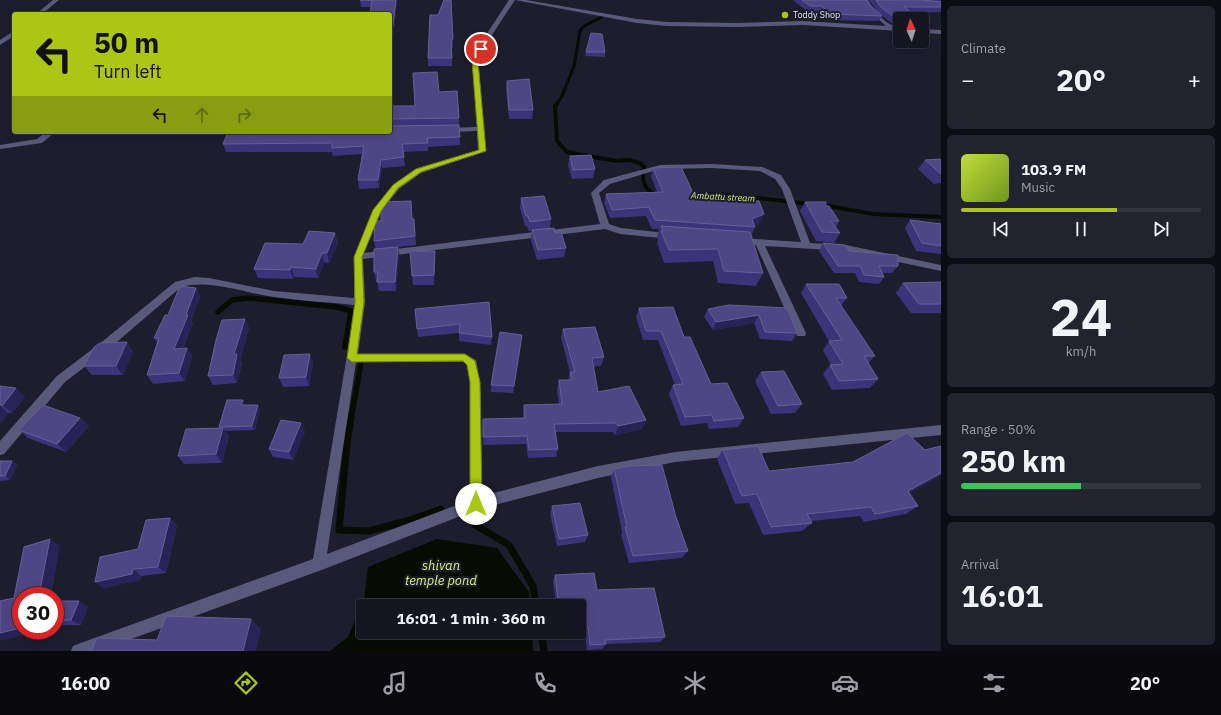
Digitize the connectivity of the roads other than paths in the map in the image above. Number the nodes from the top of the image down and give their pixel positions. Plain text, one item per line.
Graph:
1 (56, 0) edge
2 (512, 0) edge
3 (517, 0) edge
4 (865, 0) edge
5 (41, 12) edge
6 (891, 28) joint
7 (929, 31) edge
8 (941, 32) edge
9 (12, 34) edge
10 (0, 43) edge
11 (480, 129) junction
12 (435, 130) edge
13 (48, 134) edge
14 (0, 147) edge
15 (605, 226) junction
16 (679, 236) edge
17 (727, 240) edge
18 (759, 242) junction
19 (806, 245) junction
20 (358, 257) junction
21 (941, 268) edge
22 (360, 302) junction
23 (801, 333) dead end
24 (352, 358) junction
25 (941, 430) edge
26 (0, 450) edge
27 (476, 504) junction
28 (319, 564) junction
29 (78, 651) edge

1 - 5 street
2 - 11 street
3 - 6 street
4 - 6 street
7 - 8 street
9 - 10 street
11 - 12 street
11 - 20 street
13 - 14 street
15 - 16 street
15 - 19 street
15 - 20 street
17 - 18 street
18 - 19 street
18 - 23 street
19 - 21 street
20 - 22 street
22 - 24 street
22 - 26 street
24 - 27 street
24 - 28 street
25 - 27 street
27 - 28 street
28 - 29 street

